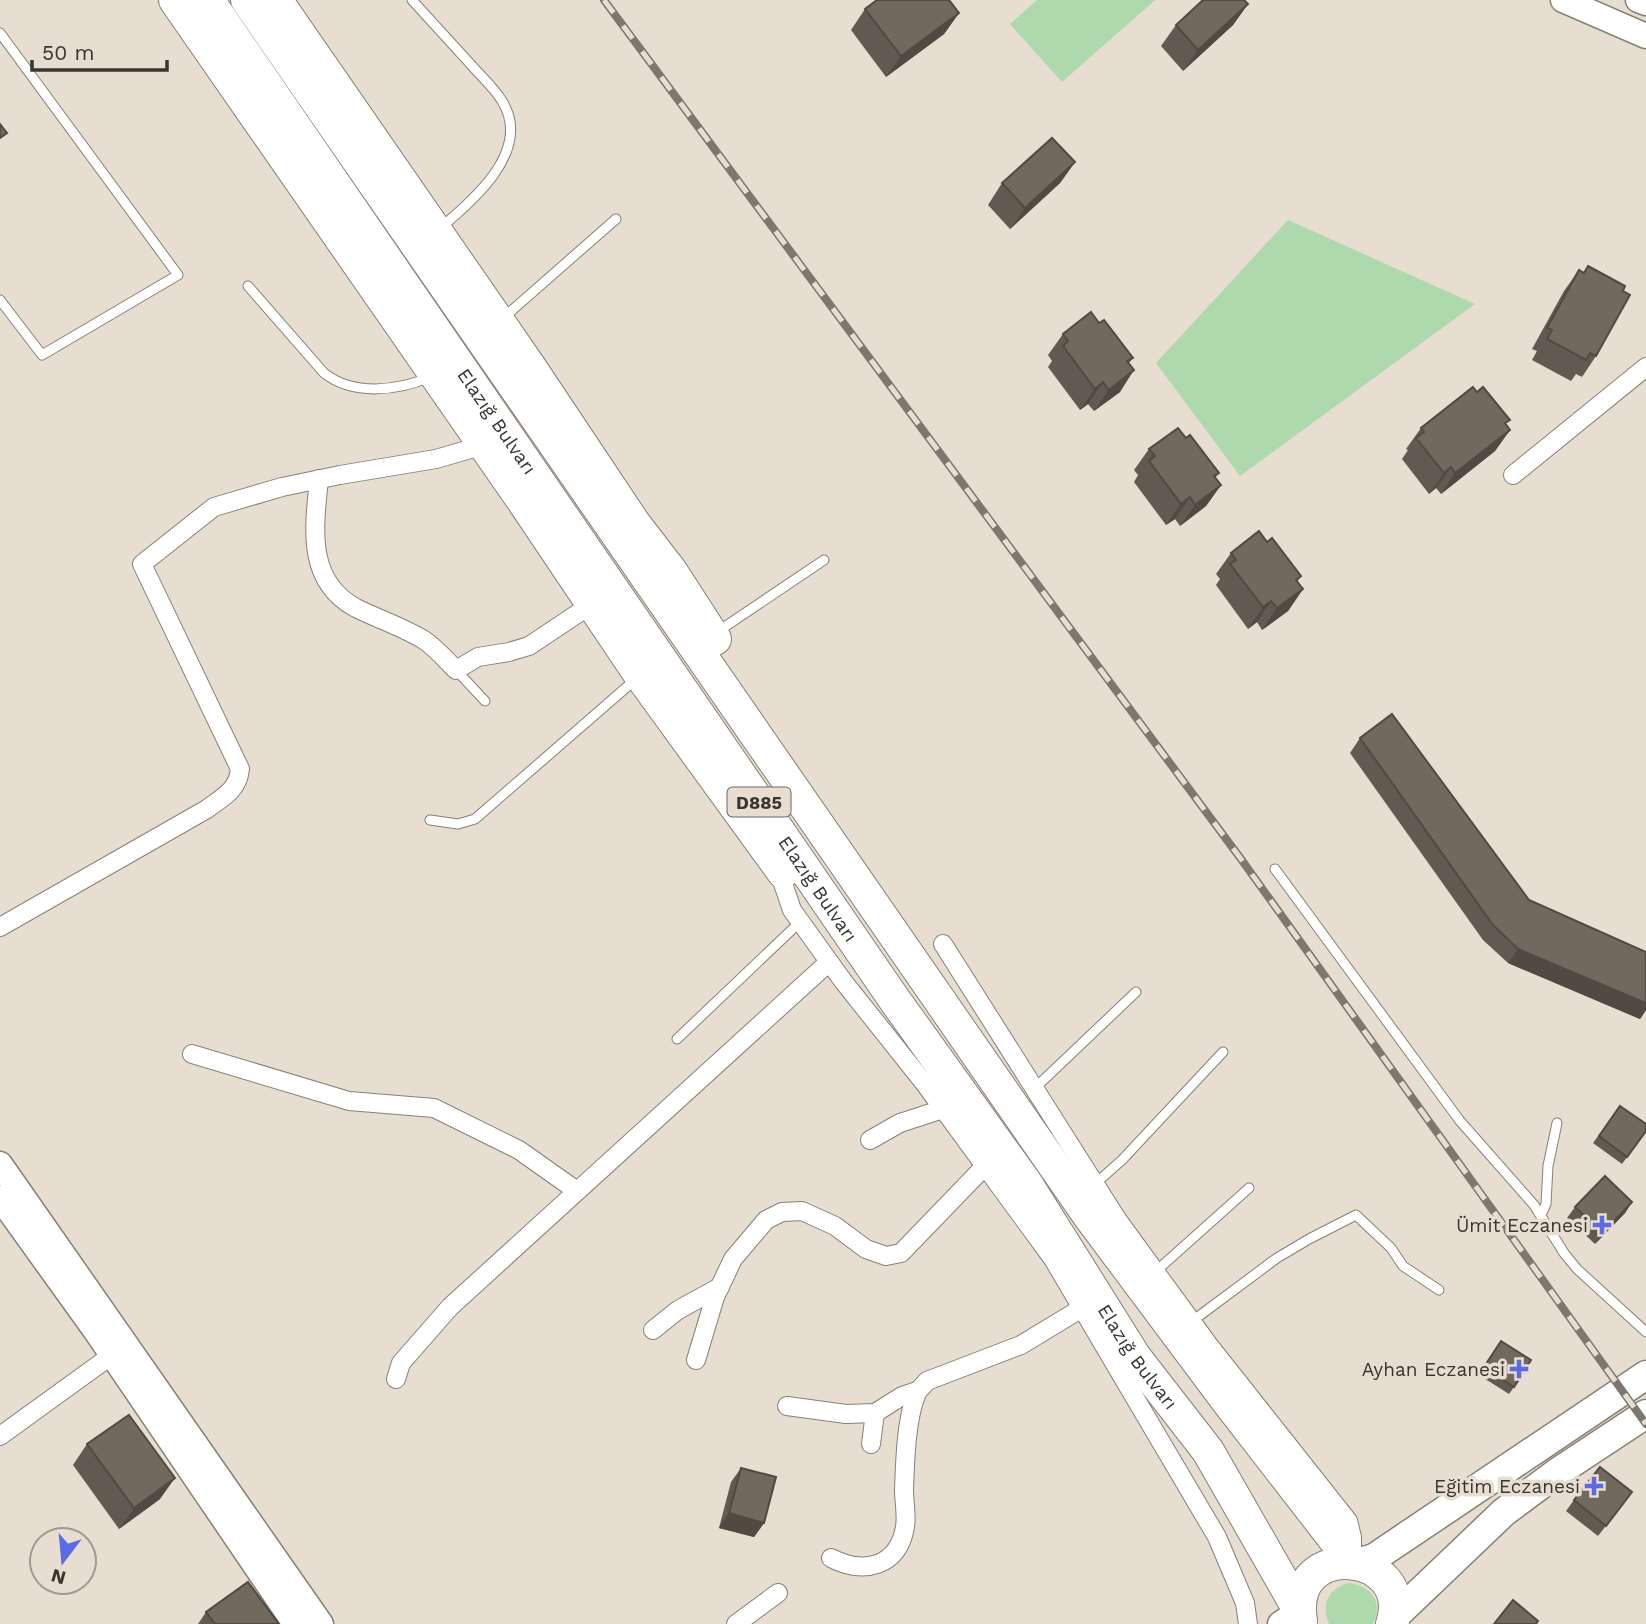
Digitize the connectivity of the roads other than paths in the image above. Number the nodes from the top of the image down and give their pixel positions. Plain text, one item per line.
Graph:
1 (175, 0) edge
2 (208, 0) edge
3 (247, 0) edge
4 (276, 0) edge
5 (412, 0) edge
6 (1563, 0) edge
7 (1638, 0) edge
8 (1646, 4) edge
9 (0, 33) edge
10 (1646, 36) edge
11 (616, 219) dead end
12 (437, 232) junction
13 (248, 286) dead end
14 (0, 300) edge
15 (499, 322) junction
16 (1646, 367) edge
17 (435, 375) junction
18 (484, 445) junction
19 (1513, 475) dead end
20 (319, 479) junction
21 (824, 560) dead end
22 (592, 604) junction
23 (712, 635) junction
24 (456, 670) junction
25 (640, 675) junction
26 (485, 701) dead end
27 (430, 820) dead end
28 (820, 827) junction
29 (775, 863) junction
30 (1275, 869) dead end
31 (800, 922) junction
32 (0, 927) edge
33 (943, 944) dead end
34 (829, 962) junction
35 (1136, 992) dead end
36 (894, 999) junction
37 (677, 1039) dead end
38 (1223, 1052) dead end
39 (191, 1054) dead end
40 (1034, 1089) junction
41 (943, 1109) junction
42 (1557, 1123) dead end
43 (870, 1140) dead end
44 (0, 1164) edge
45 (985, 1166) junction
46 (1095, 1184) junction
47 (1249, 1188) dead end
48 (577, 1191) junction
49 (0, 1198) edge
50 (1541, 1215) junction
51 (1155, 1272) junction
52 (720, 1287) junction
53 (1439, 1290) dead end
54 (1082, 1308) junction
55 (1191, 1322) junction
56 (653, 1330) dead end
57 (1646, 1332) edge
58 (112, 1355) junction
59 (696, 1360) dead end
60 (1646, 1375) edge
61 (396, 1379) dead end
62 (918, 1391) junction
63 (788, 1406) dead end
64 (874, 1413) junction
65 (1646, 1414) edge
66 (0, 1436) edge
67 (870, 1444) dead end
68 (831, 1558) dead end
69 (1354, 1562) junction
70 (778, 1593) dead end
71 (1295, 1617) edge
72 (1394, 1621) edge
73 (296, 1624) edge
74 (321, 1624) edge
75 (736, 1624) edge
76 (1248, 1624) edge

1 - 17 highway
2 - 36 highway, Elazığ Bulvarı / D885
3 - 28 highway, Elazığ Bulvarı / D885
4 - 12 highway
5 - 12 lane
6 - 10 street
7 - 8 street
9 - 14 lane
11 - 15 lane
12 - 15 highway
13 - 17 lane
15 - 23 highway
16 - 19 street
17 - 18 highway
18 - 20 street
18 - 22 highway
20 - 24 street
20 - 32 street
21 - 23 lane
22 - 24 street
22 - 25 highway
23 - 28 highway
24 - 26 lane
25 - 27 lane
25 - 29 highway
28 - 69 highway, Elazığ Bulvarı / D885
29 - 31 street
29 - 36 highway
30 - 50 lane
31 - 34 street
31 - 37 lane
33 - 40 street
34 - 41 street
34 - 48 street
35 - 40 lane
36 - 71 highway, Elazığ Bulvarı / D885
38 - 46 lane
39 - 48 street
40 - 46 street
41 - 43 street
41 - 45 street
42 - 50 lane
44 - 74 street
45 - 52 street
45 - 54 street
46 - 51 street
47 - 51 lane
48 - 61 street
49 - 58 street
50 - 57 lane
51 - 55 street
52 - 56 street
52 - 59 street
53 - 55 lane
54 - 62 street
54 - 76 street
55 - 69 street
58 - 66 street
58 - 73 street
60 - 69 main road
62 - 64 street
62 - 68 street
63 - 64 street
64 - 67 street
65 - 72 main road
69 - 71 highway
69 - 72 highway, Elazığ Bulvarı
70 - 75 street

